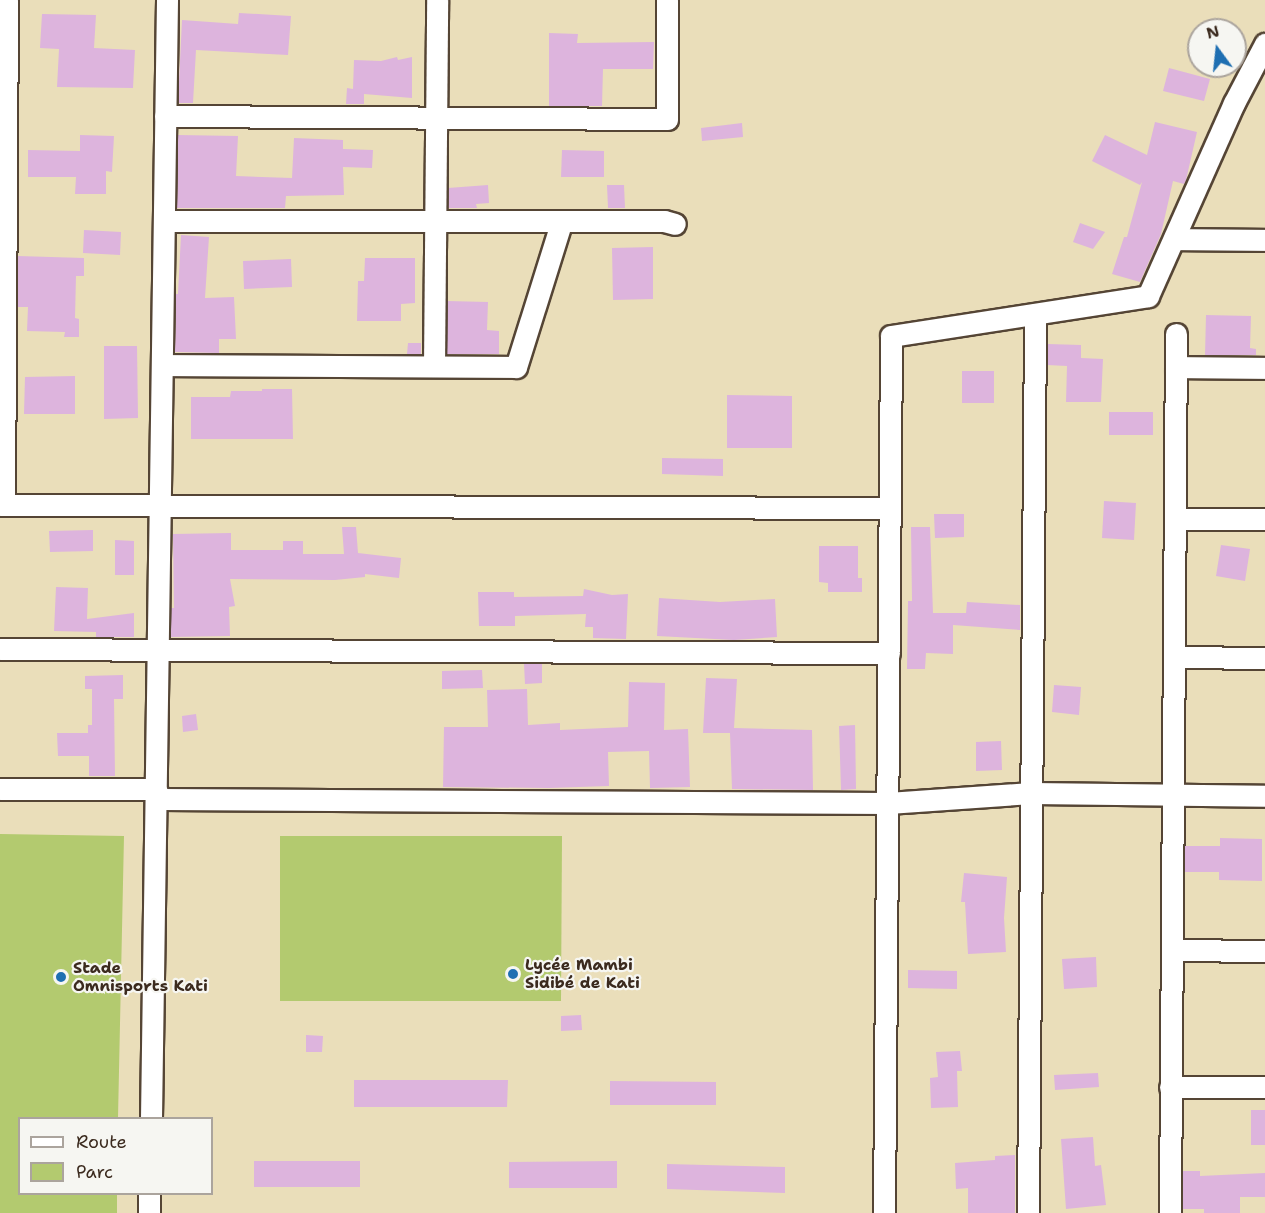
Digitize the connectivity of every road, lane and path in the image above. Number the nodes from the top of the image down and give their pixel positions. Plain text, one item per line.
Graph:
1 (8, 0) edge
2 (167, 0) edge
3 (437, 0) edge
4 (667, 0) edge
5 (1265, 44) edge
6 (165, 116) junction
7 (436, 118) junction
8 (164, 221) junction
9 (435, 222) junction
10 (561, 223) junction
11 (675, 224) dead end
12 (1174, 239) junction
13 (1265, 240) edge
14 (3, 268) edge
15 (1035, 314) junction
16 (1176, 334) dead end
17 (162, 365) junction
18 (434, 366) junction
19 (1176, 367) junction
20 (1265, 368) edge
21 (2, 505) edge
22 (159, 505) junction
23 (890, 508) junction
24 (1175, 519) junction
25 (1265, 519) edge
26 (0, 649) edge
27 (158, 650) junction
28 (889, 653) junction
29 (1174, 657) junction
30 (1265, 657) edge
31 (0, 789) edge
32 (155, 789) junction
33 (1031, 793) junction
34 (1173, 794) junction
35 (1265, 796) edge
36 (888, 802) junction
37 (1172, 950) junction
38 (1265, 951) edge
39 (1170, 1087) junction
40 (1265, 1088) edge
41 (150, 1117) edge
42 (149, 1195) edge
43 (149, 1213) edge
44 (884, 1213) edge
45 (1028, 1213) edge
46 (1170, 1213) edge

1 - 14 street
2 - 6 street
3 - 7 street
4 - 7 street
5 - 12 street
6 - 7 street
6 - 8 street
7 - 9 street
8 - 9 street
8 - 17 street
9 - 10 street
9 - 18 street
10 - 11 street
10 - 18 street
12 - 13 street
12 - 15 street
14 - 21 street
15 - 23 street
15 - 33 street
16 - 19 street
17 - 18 street
17 - 22 street
19 - 20 street
19 - 24 street
21 - 22 street
22 - 23 street
22 - 27 street
23 - 28 street
24 - 25 street
24 - 29 street
26 - 27 street
27 - 28 street
27 - 32 street
28 - 36 street
29 - 30 street
29 - 34 street
31 - 32 street
32 - 36 street
32 - 41 street
33 - 34 street
33 - 36 street
33 - 45 street
34 - 35 street
34 - 37 street
36 - 44 street
37 - 38 street
37 - 39 street
39 - 40 street
39 - 46 street
42 - 43 street

